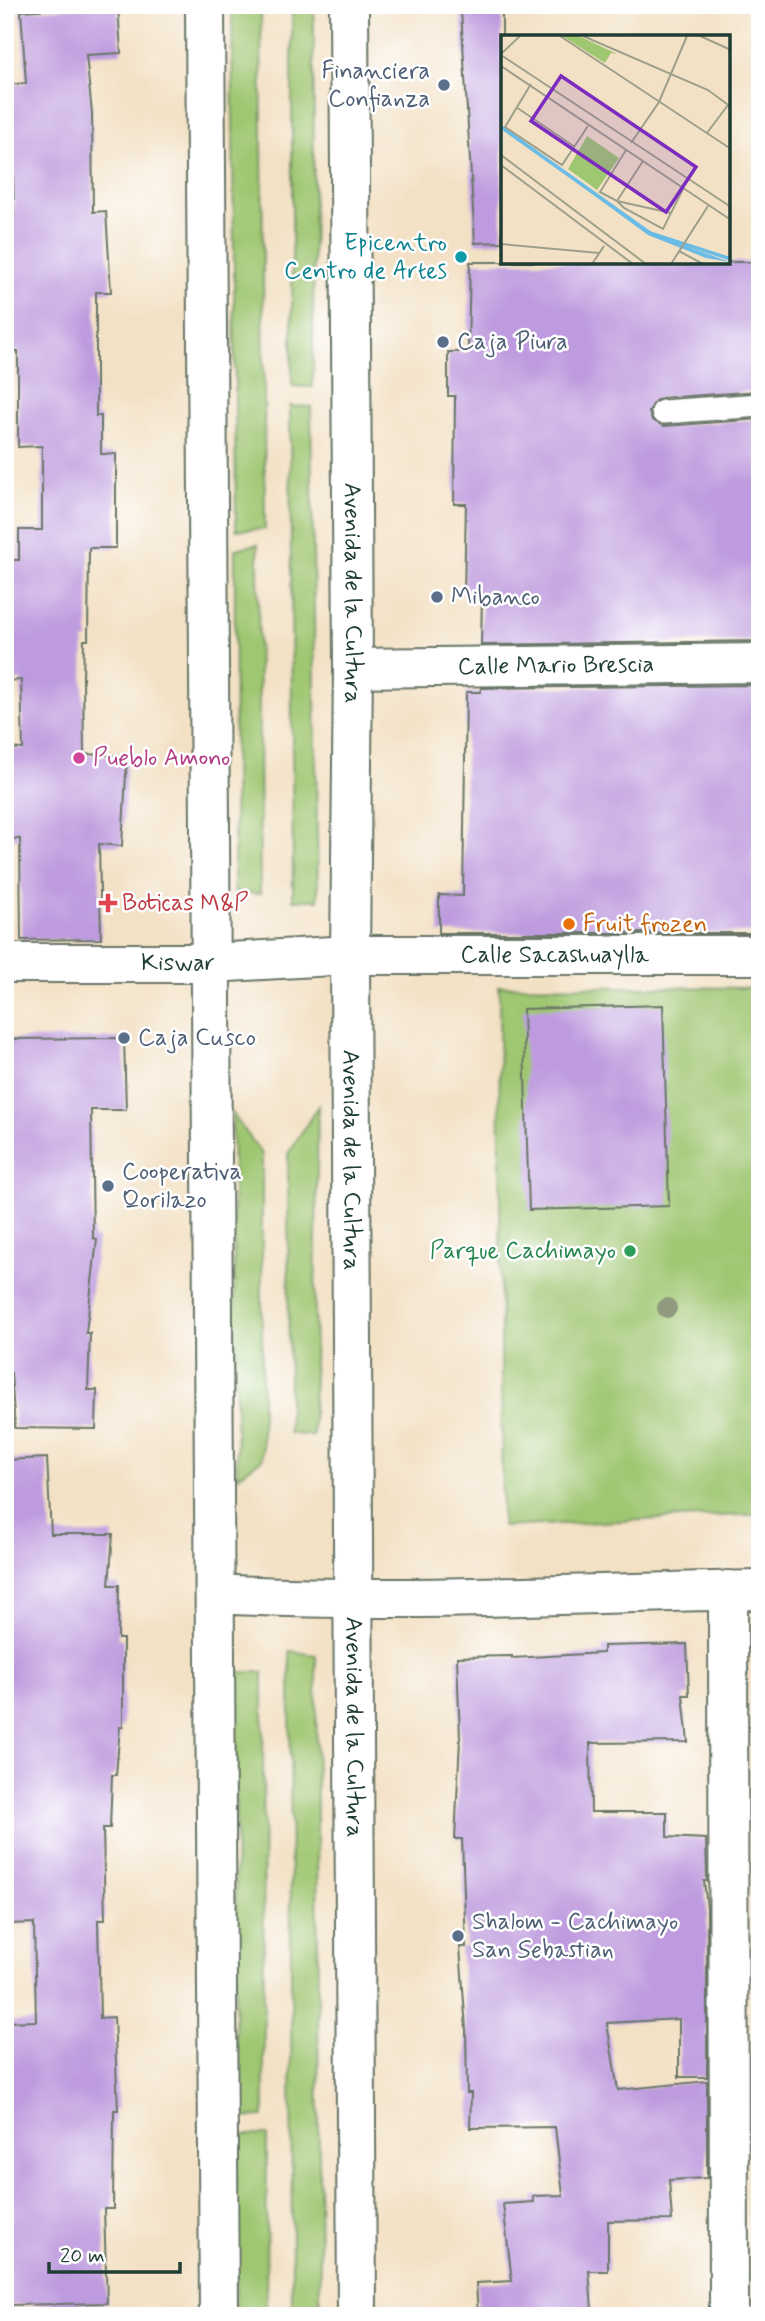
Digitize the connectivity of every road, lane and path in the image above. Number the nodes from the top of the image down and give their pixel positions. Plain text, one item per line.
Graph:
1 (205, 5) edge
2 (349, 5) edge
3 (760, 405) edge
4 (663, 412) dead end
5 (760, 663) edge
6 (353, 668) junction
7 (350, 955) junction
8 (760, 955) edge
9 (5, 963) edge
10 (211, 963) junction
11 (744, 1590) edge
12 (215, 1594) junction
13 (354, 1598) junction
14 (219, 2316) edge
15 (357, 2316) edge
16 (729, 2316) edge

1 - 10 main road
2 - 6 main road, Avenida de la Cultura
3 - 4 lane
5 - 6 main road, Calle Mario Brescia
6 - 7 main road, Avenida de la Cultura
7 - 8 main road, Calle Sacashuaylla
7 - 10 main road, Kiswar
7 - 13 main road, Avenida de la Cultura
9 - 10 main road, Kiswar
10 - 12 main road
11 - 13 main road
11 - 16 main road
12 - 13 main road
12 - 14 main road
13 - 15 main road, Avenida de la Cultura

